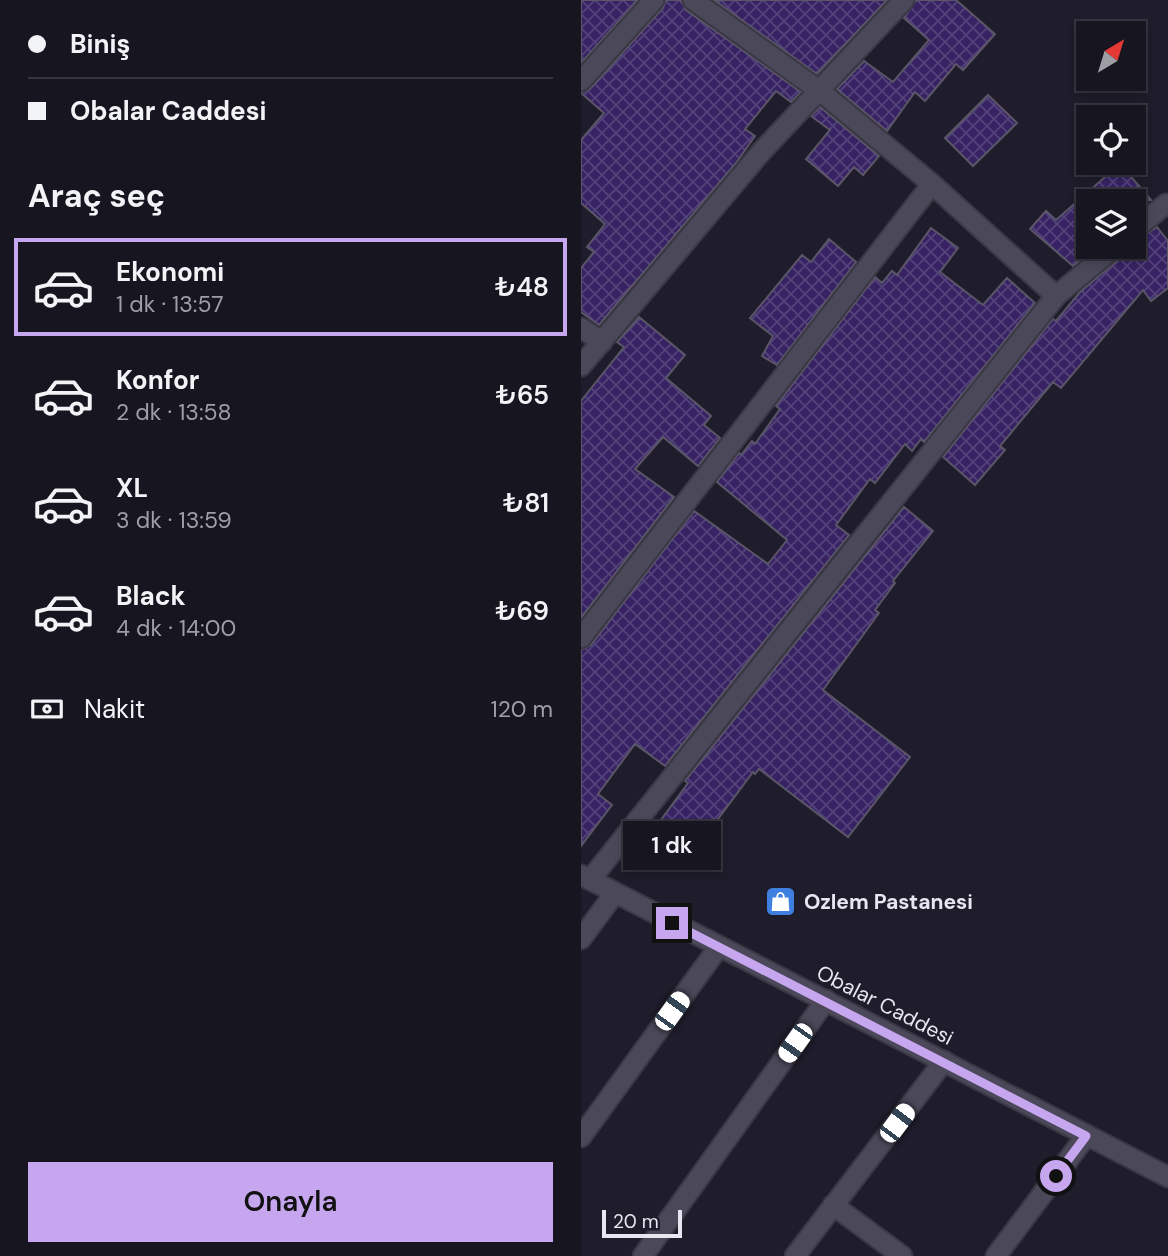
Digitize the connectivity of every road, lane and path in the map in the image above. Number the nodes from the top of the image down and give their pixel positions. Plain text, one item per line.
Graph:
1 (654, 0) edge
2 (693, 0) edge
3 (904, 0) edge
4 (581, 82) edge
5 (820, 91) junction
6 (932, 184) junction
7 (1166, 204) dead end
8 (1146, 220) edge
9 (1101, 259) edge
10 (1056, 296) junction
11 (581, 328) edge
12 (602, 342) junction
13 (581, 366) edge
14 (581, 638) edge
15 (586, 877) edge
16 (615, 893) junction
17 (581, 939) edge
18 (718, 948) junction
19 (826, 1000) junction
20 (944, 1060) junction
21 (581, 1136) edge
22 (1086, 1136) junction
23 (1168, 1177) edge
24 (833, 1205) junction
25 (643, 1256) edge
26 (795, 1256) edge
27 (902, 1256) edge
28 (996, 1256) edge

1 - 4 street
2 - 5 street
3 - 5 street
5 - 6 street
5 - 12 street
6 - 10 street
6 - 14 street
7 - 8 street
9 - 10 street
10 - 15 street
11 - 12 street
12 - 13 street
15 - 16 street, Obalar Caddesi
16 - 17 street
16 - 18 street, Obalar Caddesi
18 - 19 street, Obalar Caddesi
18 - 21 street
19 - 20 street, Obalar Caddesi
19 - 25 street
20 - 22 street, Obalar Caddesi
20 - 24 street
22 - 23 street, Obalar Caddesi
22 - 28 street
24 - 26 street
24 - 27 street

